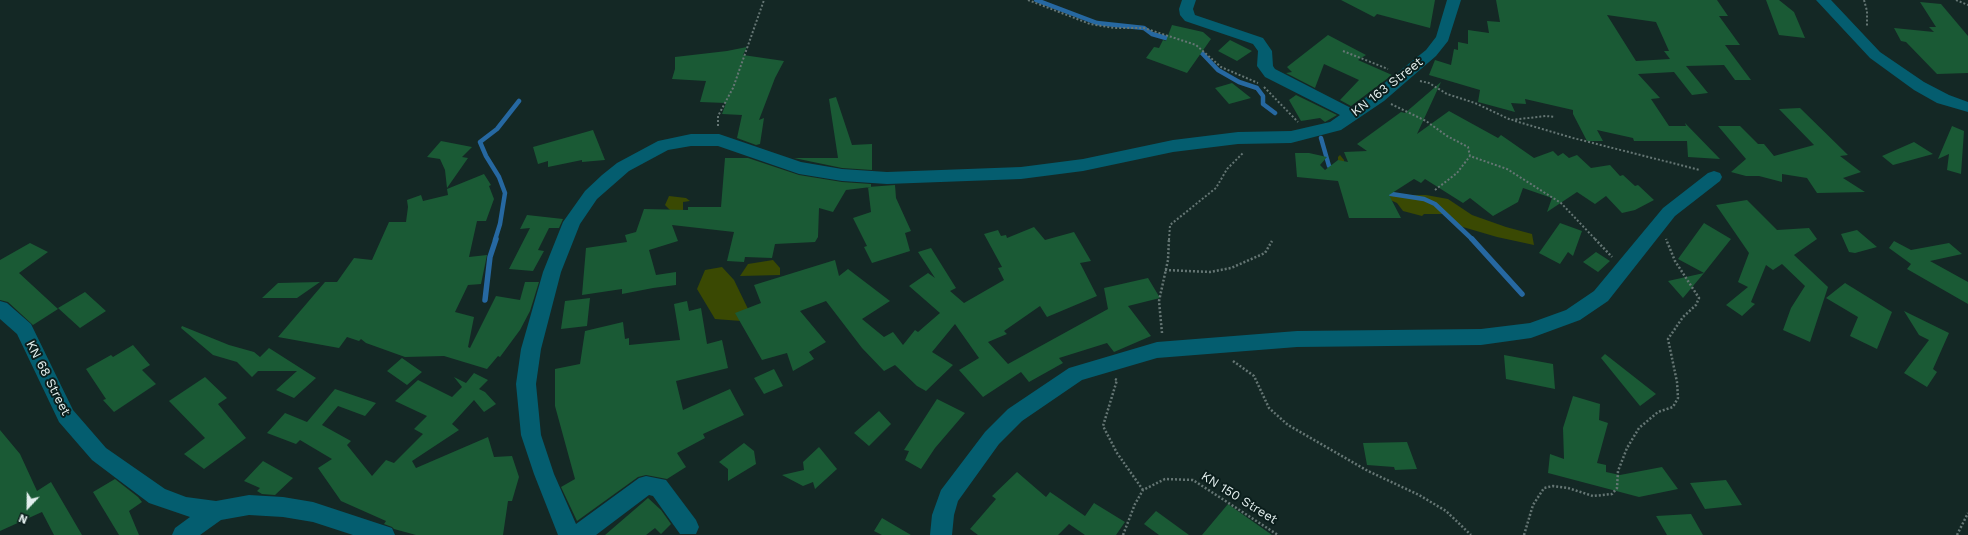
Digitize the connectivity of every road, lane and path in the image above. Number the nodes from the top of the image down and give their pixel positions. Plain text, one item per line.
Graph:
1 (764, 0) edge
2 (1028, 0) edge
3 (1189, 0) edge
4 (1454, 0) edge
5 (1823, 0) edge
6 (1956, 0) edge
7 (1968, 5) edge
8 (1343, 51) dead end
9 (1400, 77) junction
10 (1378, 97) junction
11 (1968, 107) edge
12 (1353, 115) junction
13 (1555, 117) dead end
14 (1511, 120) junction
15 (1314, 132) junction
16 (1246, 138) junction
17 (718, 140) junction
18 (1470, 156) junction
19 (1714, 177) joint
20 (1434, 190) dead end
21 (1660, 224) junction
22 (1272, 241) dead end
23 (1625, 268) junction
24 (1165, 270) junction
25 (0, 308) edge
26 (1163, 350) junction
27 (1231, 360) dead end
28 (1110, 379) dead end
29 (1143, 490) junction
30 (216, 511) junction
31 (1968, 513) edge
32 (688, 527) dead end
33 (183, 535) edge
34 (384, 535) edge
35 (569, 535) edge
36 (580, 535) edge
37 (941, 535) edge
38 (1123, 535) edge
39 (1278, 535) edge
40 (1471, 535) edge
41 (1524, 535) edge
42 (1957, 535) edge

1 - 17 path
2 - 15 path
3 - 12 street
4 - 9 street, KN 163 Street
5 - 11 street
6 - 7 path
8 - 9 path
9 - 10 street, KN 163 Street
9 - 14 path
10 - 12 street, KN 163 Street
10 - 18 path
12 - 15 street, KN 163 Street
13 - 14 path
14 - 19 path
15 - 16 street, KN 163 Street
16 - 17 street, KN 163 Street
16 - 24 path
17 - 35 street, KN 163 Street
18 - 20 path
18 - 23 path
19 - 21 street
21 - 23 street
21 - 41 path
22 - 24 path
23 - 26 street
24 - 26 path
25 - 30 street, KN 68 Street
26 - 37 street
27 - 40 path
28 - 29 path
29 - 38 path
29 - 39 path, KN 150 Street
30 - 33 street
30 - 34 street, KN 68 Street
31 - 42 path
32 - 36 street

